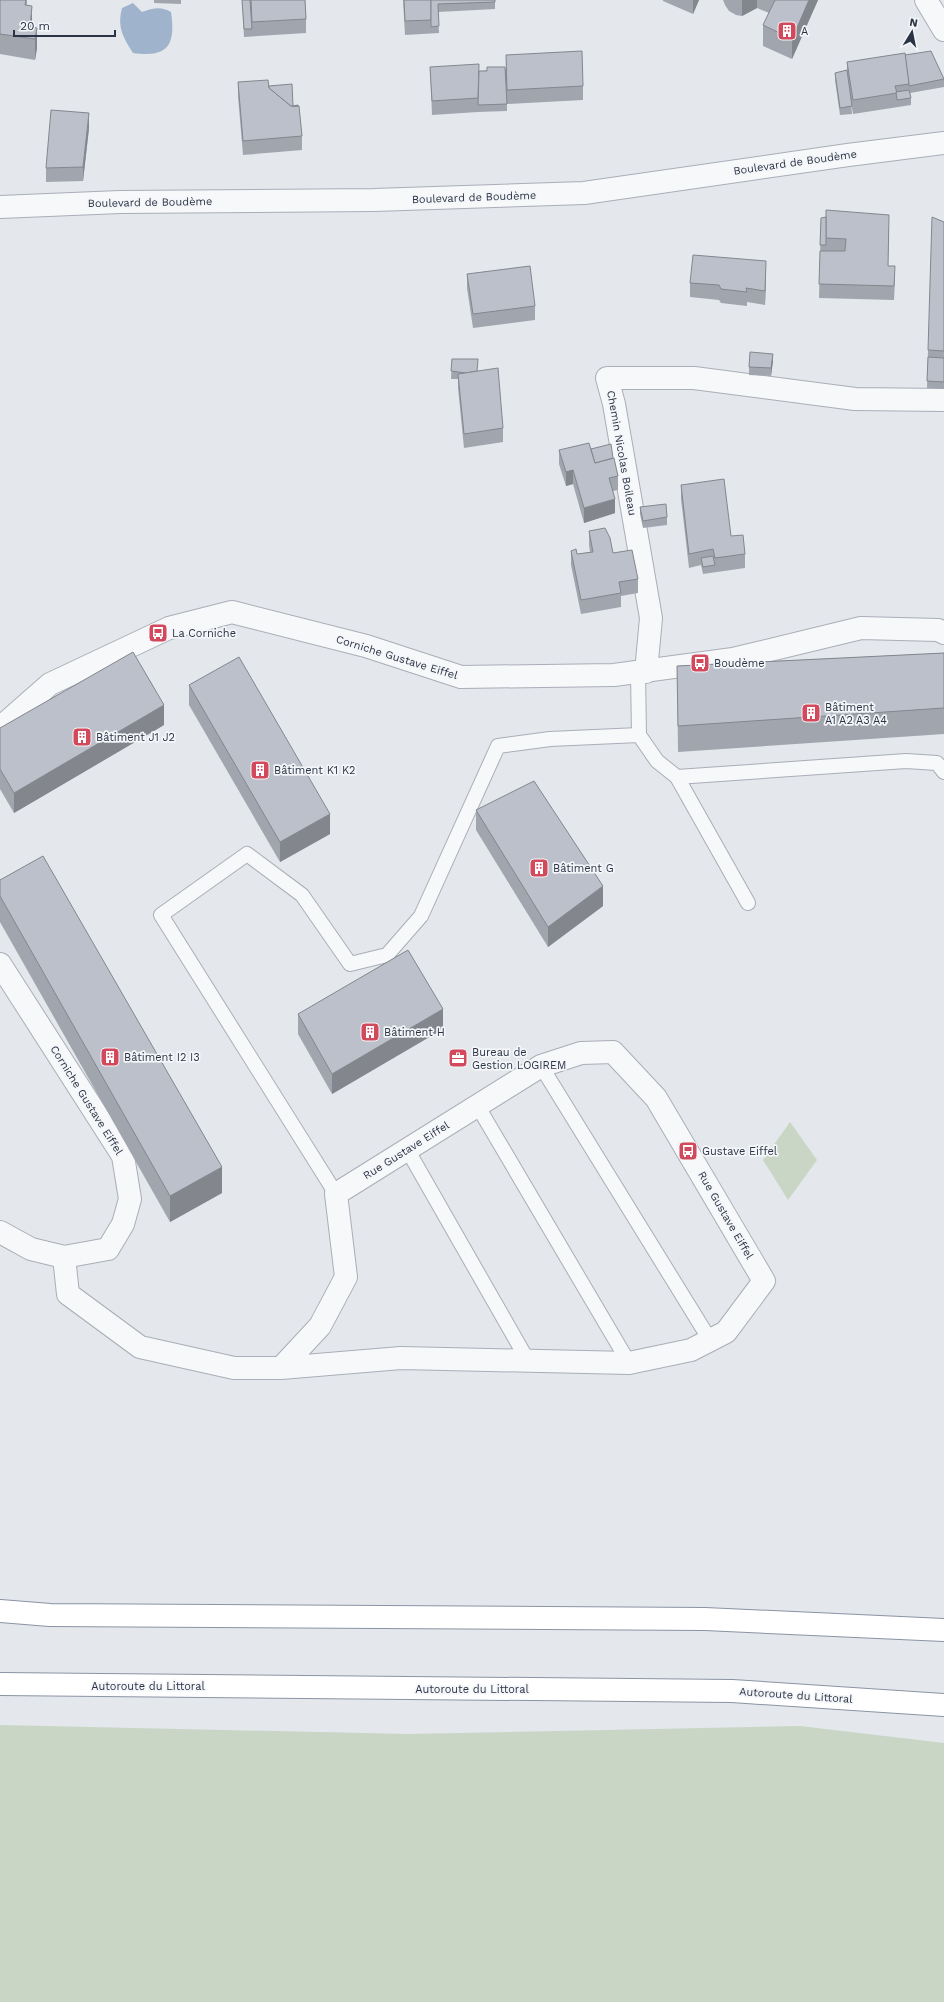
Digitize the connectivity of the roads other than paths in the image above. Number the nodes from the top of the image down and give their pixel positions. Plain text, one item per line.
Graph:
1 (926, 0) edge
2 (944, 30) edge
3 (944, 143) edge
4 (0, 207) edge
5 (944, 400) edge
6 (944, 633) edge
7 (642, 672) junction
8 (0, 728) edge
9 (639, 735) junction
10 (944, 772) edge
11 (677, 777) junction
12 (748, 903) dead end
13 (0, 964) edge
14 (541, 1066) junction
15 (477, 1105) junction
16 (407, 1149) junction
17 (336, 1194) junction
18 (0, 1232) edge
19 (64, 1257) junction
20 (710, 1340) junction
21 (528, 1361) junction
22 (629, 1363) junction
23 (281, 1368) junction
24 (0, 1611) edge
25 (944, 1630) edge
26 (0, 1684) edge
27 (944, 1705) edge

1 - 2 street
3 - 4 street, Boulevard de Boudème
5 - 7 street, Chemin Nicolas Boileau
6 - 7 street, Corniche Gustave Eiffel
7 - 8 street, Corniche Gustave Eiffel
7 - 9 lane
9 - 11 lane
9 - 17 lane
10 - 11 lane
11 - 12 lane
13 - 19 street, Corniche Gustave Eiffel
14 - 15 street, Rue Gustave Eiffel
14 - 20 lane
14 - 20 street, Rue Gustave Eiffel
15 - 16 street, Rue Gustave Eiffel
15 - 22 lane
16 - 17 street, Rue Gustave Eiffel
16 - 21 lane
17 - 23 street
18 - 19 street
19 - 23 street, Rue Gustave Eiffel
20 - 22 street, Rue Gustave Eiffel
21 - 22 street, Rue Gustave Eiffel
21 - 23 street, Rue Gustave Eiffel
24 - 25 highway
26 - 27 highway, Autoroute du Littoral

